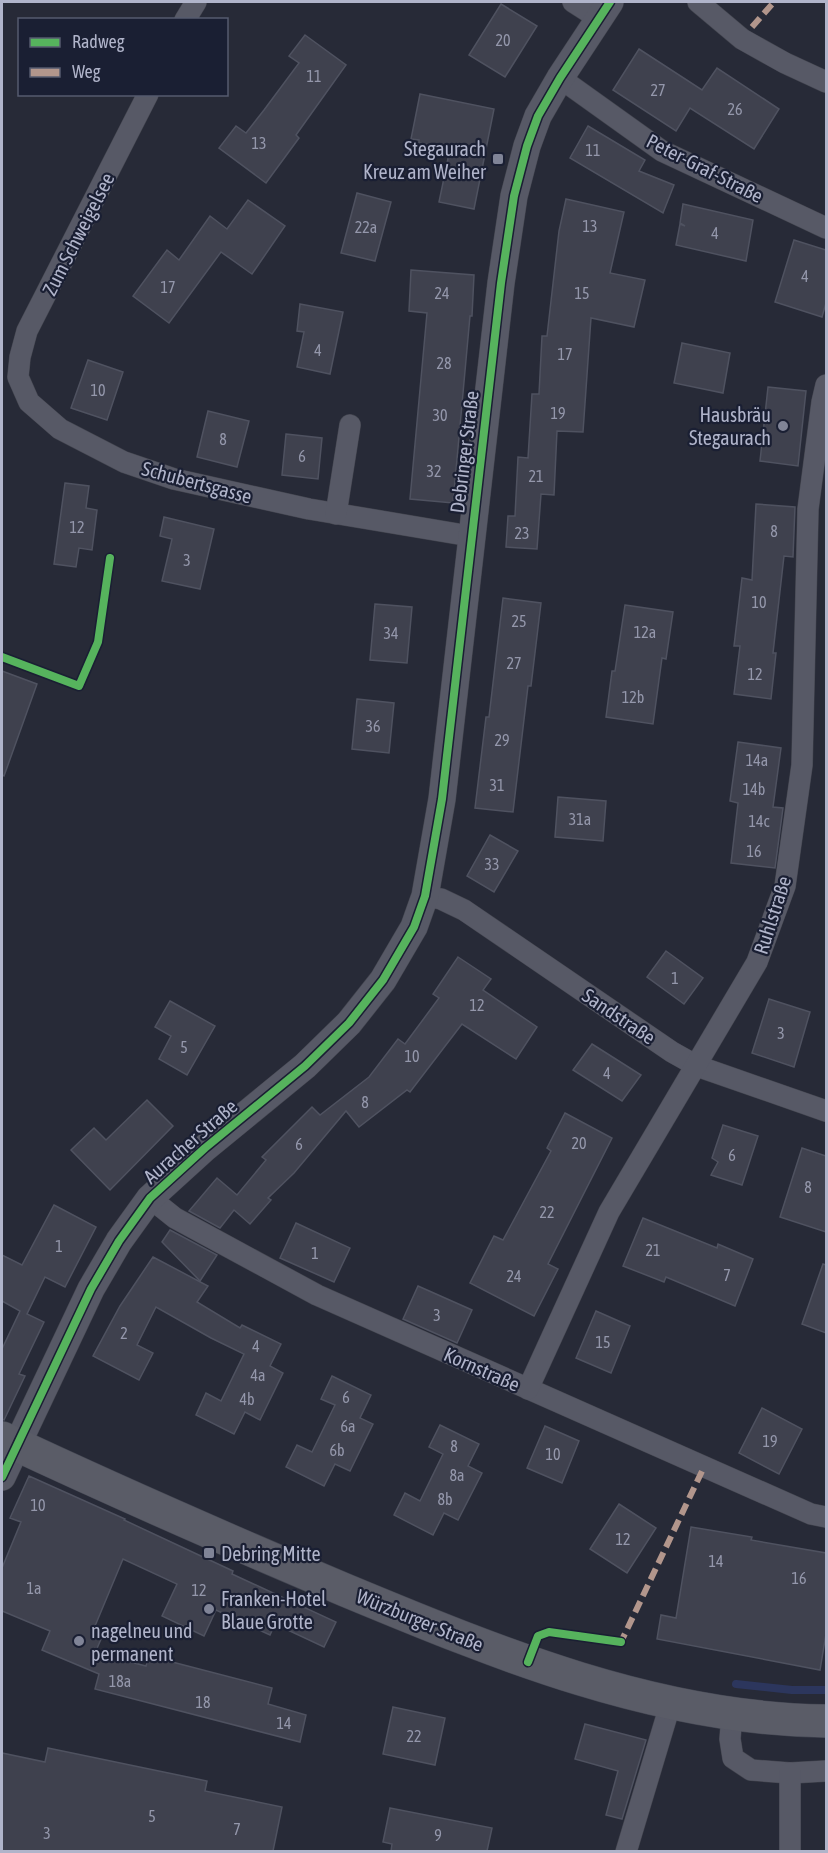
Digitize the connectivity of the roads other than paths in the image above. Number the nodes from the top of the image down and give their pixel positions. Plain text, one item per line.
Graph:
1 (196, 2) edge
2 (573, 2) edge
3 (698, 2) edge
4 (604, 10) edge
5 (186, 18) edge
6 (560, 78) junction
7 (826, 82) edge
8 (147, 96) edge
9 (826, 228) edge
10 (18, 377) joint
11 (826, 385) edge
12 (350, 425) dead end
13 (336, 514) junction
14 (470, 536) junction
15 (425, 896) junction
16 (414, 927) joint
17 (697, 1066) junction
18 (826, 1111) edge
19 (150, 1198) junction
20 (528, 1389) junction
21 (10, 1442) edge
22 (2, 1477) edge
23 (826, 1517) edge
24 (671, 1702) junction
25 (732, 1713) junction
26 (826, 1721) edge
27 (826, 1771) edge
28 (790, 1773) junction
29 (626, 1851) edge
30 (790, 1851) edge

1 - 5 street
2 - 4 street
3 - 7 street
4 - 6 street, Debringer Straße
6 - 9 street, Peter-Graf-Straße
6 - 14 street, Debringer Straße
8 - 10 street, Zum Schweigelsee
10 - 13 street, Schubertsgasse
11 - 17 street, Ruhlstraße
12 - 13 street
13 - 14 street, Schubertsgasse
14 - 15 street, Debringer Straße
15 - 16 street, Debringer Straße
15 - 17 street, Sandstraße
16 - 19 street, Auracher Straße
17 - 18 street, Sandstraße
17 - 20 street, Ruhlstraße
19 - 20 street, Kornstraße
19 - 21 street, Auracher Straße
20 - 23 street, Kornstraße
21 - 22 street, Auracher Straße
21 - 24 main road, Würzburger Straße
24 - 25 main road, Würzburger Straße
24 - 29 street
25 - 26 main road, Würzburger Straße
25 - 28 street
27 - 28 street
28 - 30 street

